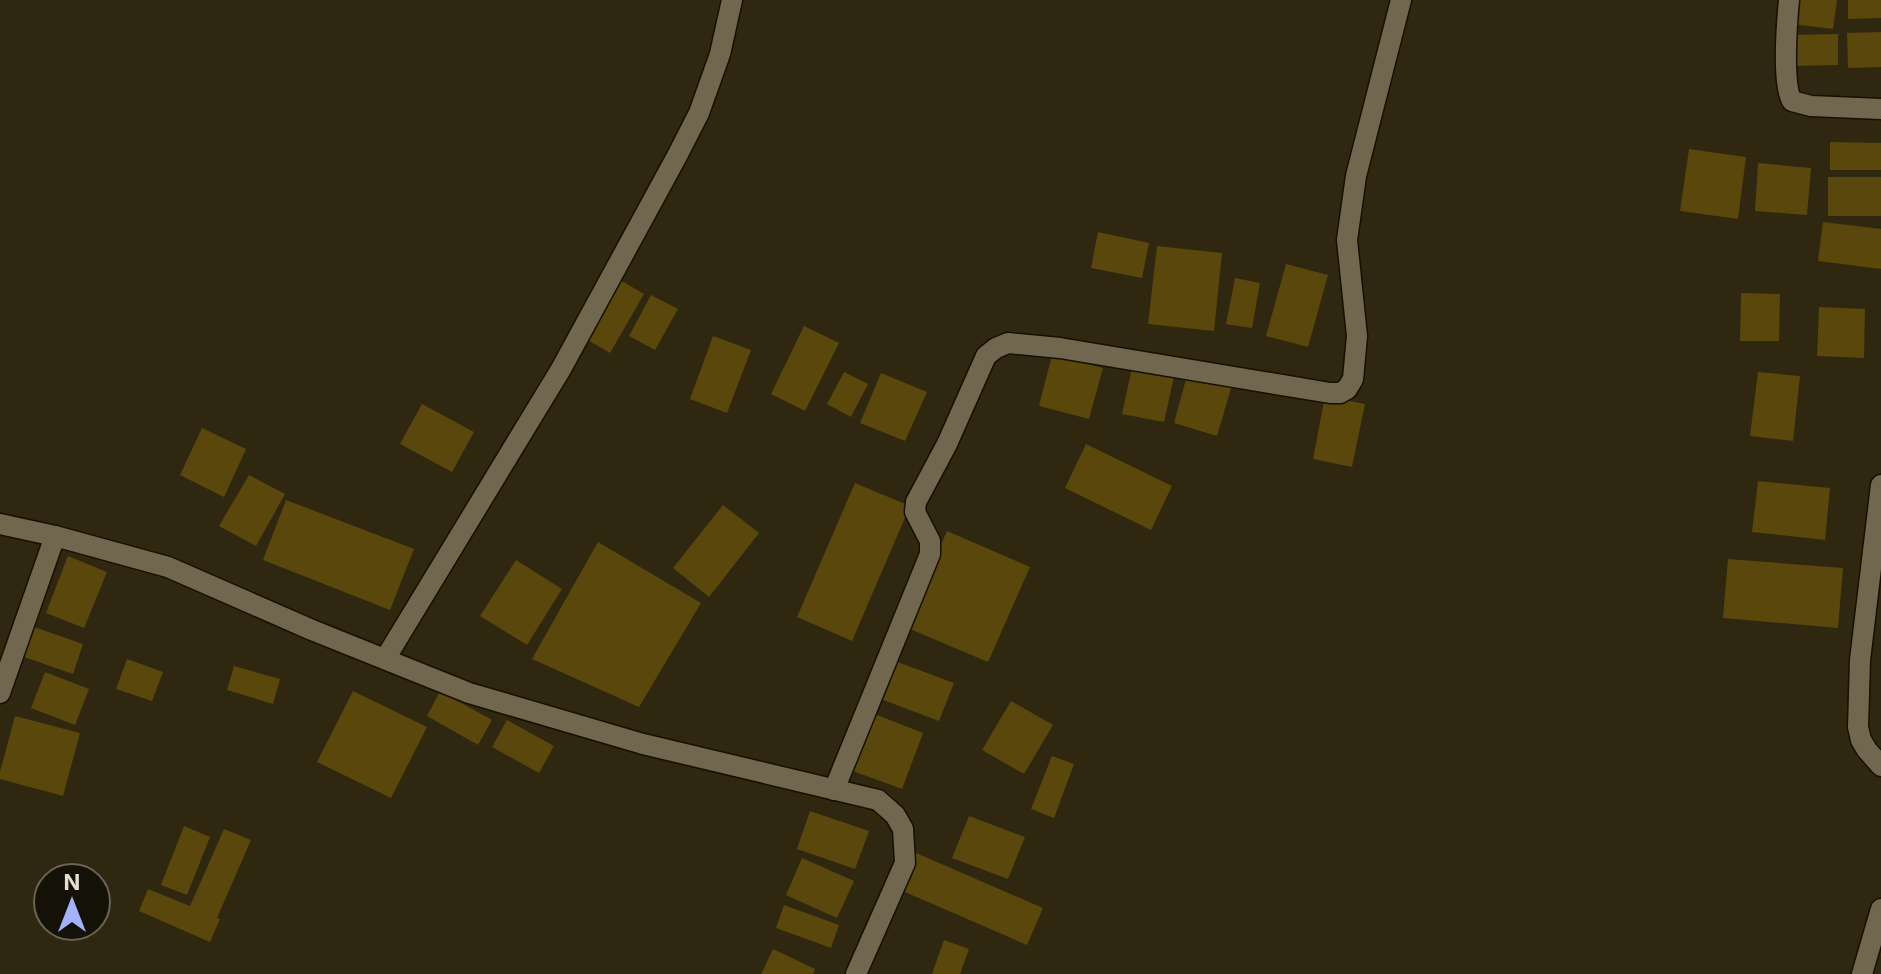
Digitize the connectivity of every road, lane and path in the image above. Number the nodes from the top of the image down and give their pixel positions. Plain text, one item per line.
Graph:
1 (732, 0) edge
2 (1401, 0) edge
3 (1789, 0) edge
4 (1881, 109) edge
5 (1881, 485) edge
6 (0, 524) edge
7 (55, 536) junction
8 (385, 659) junction
9 (0, 693) edge
10 (1881, 766) edge
11 (834, 790) junction
12 (1881, 909) edge
13 (856, 974) edge
14 (1862, 974) edge

1 - 8 street
2 - 11 street
3 - 4 street
5 - 10 street
6 - 7 street
7 - 8 street
7 - 9 street
8 - 11 street
11 - 13 street
12 - 14 street

